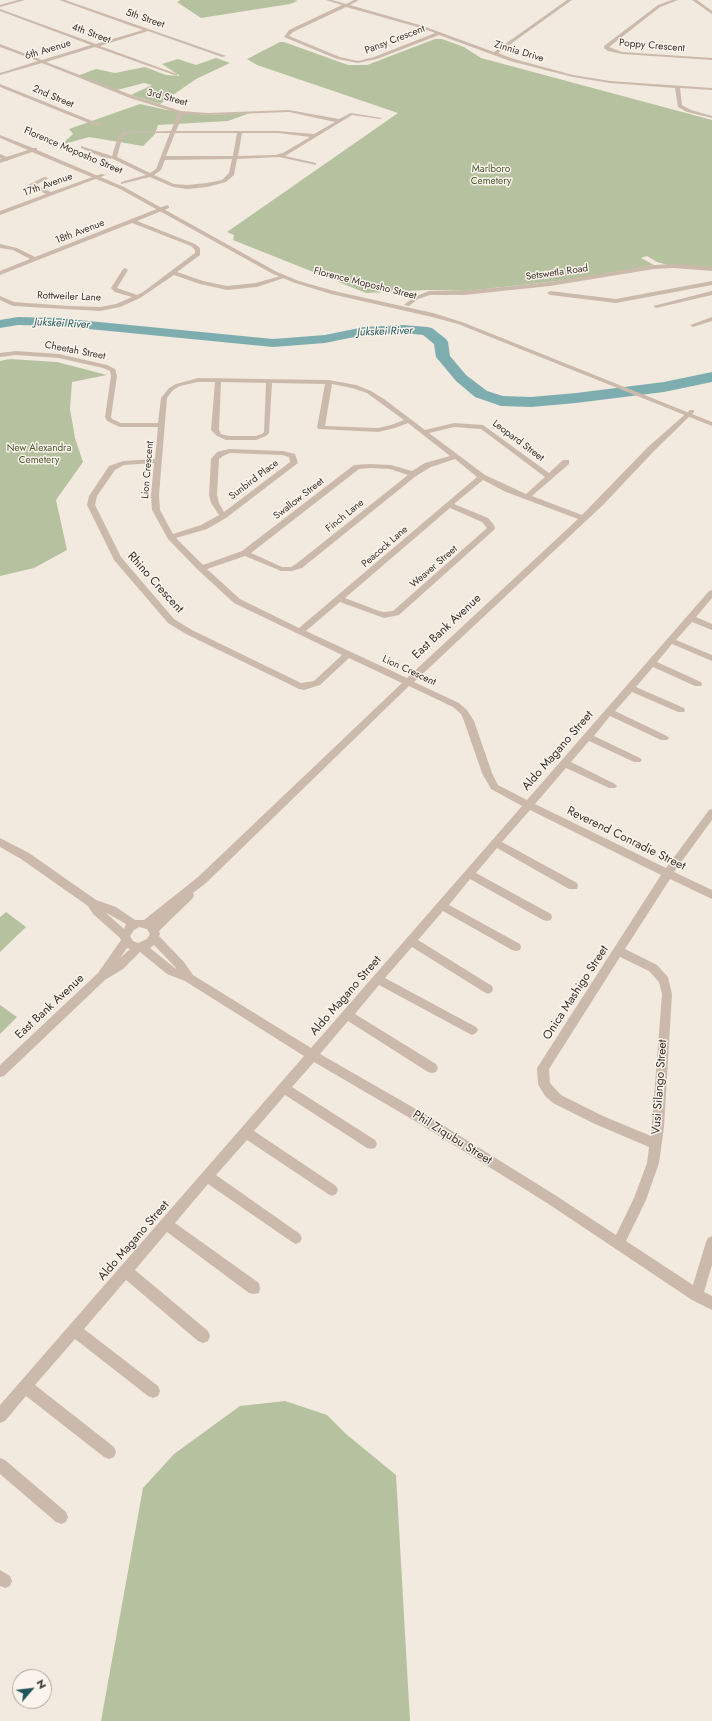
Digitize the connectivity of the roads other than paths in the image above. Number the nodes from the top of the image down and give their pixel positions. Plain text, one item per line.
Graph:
1 (23, 0) edge
2 (61, 0) edge
3 (328, 0) edge
4 (357, 0) edge
5 (570, 0) edge
6 (676, 0) edge
7 (694, 0) edge
8 (345, 5) junction
9 (0, 6) edge
10 (0, 10) edge
11 (712, 13) edge
12 (147, 30) junction
13 (439, 33) junction
14 (0, 45) edge
15 (96, 45) junction
16 (494, 54) junction
17 (224, 56) dead end
18 (712, 59) edge
19 (42, 62) junction
20 (0, 74) edge
21 (174, 75) dead end
22 (0, 85) edge
23 (677, 86) junction
24 (712, 89) edge
25 (181, 112) junction
26 (712, 117) edge
27 (380, 118) dead end
28 (339, 121) junction
29 (98, 125) dead end
30 (0, 131) edge
31 (172, 132) junction
32 (240, 132) junction
33 (0, 136) edge
34 (314, 136) junction
35 (83, 147) dead end
36 (35, 149) junction
37 (0, 156) edge
38 (279, 156) junction
39 (114, 158) junction
40 (162, 158) junction
41 (7, 159) junction
42 (236, 159) junction
43 (0, 161) edge
44 (314, 164) dead end
45 (150, 175) junction
46 (99, 176) junction
47 (46, 178) dead end
48 (123, 183) junction
49 (50, 194) junction
50 (164, 209) junction
51 (0, 213) edge
52 (133, 221) junction
53 (0, 246) edge
54 (34, 259) junction
55 (712, 269) edge
56 (125, 270) dead end
57 (0, 273) edge
58 (174, 273) junction
59 (284, 277) junction
60 (712, 283) edge
61 (550, 293) dead end
62 (712, 293) edge
63 (0, 298) edge
64 (138, 298) junction
65 (407, 305) junction
66 (656, 306) dead end
67 (712, 319) edge
68 (692, 325) dead end
69 (507, 334) junction
70 (500, 338) junction
71 (0, 355) edge
72 (218, 380) junction
73 (269, 380) junction
74 (329, 382) junction
75 (670, 405) junction
76 (690, 413) junction
77 (712, 419) edge
78 (408, 420) junction
79 (712, 424) edge
80 (162, 425) junction
81 (424, 432) junction
82 (455, 457) junction
83 (159, 461) junction
84 (566, 462) dead end
85 (413, 474) junction
86 (482, 477) junction
87 (550, 477) junction
88 (527, 497) junction
89 (449, 505) junction
90 (223, 516) junction
91 (582, 518) junction
92 (171, 537) junction
93 (245, 553) junction
94 (201, 568) junction
95 (711, 596) edge
96 (339, 599) junction
97 (691, 618) junction
98 (712, 627) edge
99 (300, 632) junction
100 (672, 640) junction
101 (348, 654) junction
102 (712, 658) edge
103 (651, 663) junction
104 (408, 682) junction
105 (698, 684) dead end
106 (631, 688) junction
107 (681, 710) dead end
108 (609, 712) junction
109 (588, 737) junction
110 (664, 738) dead end
111 (637, 760) dead end
112 (564, 763) junction
113 (612, 786) dead end
114 (528, 806) junction
115 (712, 813) edge
116 (708, 827) edge
117 (0, 842) edge
118 (496, 843) junction
119 (668, 873) junction
120 (469, 874) junction
121 (573, 886) dead end
122 (712, 895) edge
123 (92, 903) junction
124 (442, 906) junction
125 (547, 917) dead end
126 (134, 924) junction
127 (151, 930) junction
128 (126, 938) junction
129 (411, 941) junction
130 (139, 947) junction
131 (516, 947) dead end
132 (619, 951) junction
133 (101, 977) junction
134 (189, 978) junction
135 (377, 979) junction
136 (488, 989) dead end
137 (347, 1015) junction
138 (472, 1030) dead end
139 (312, 1055) junction
140 (432, 1068) dead end
141 (0, 1072) edge
142 (284, 1088) junction
143 (245, 1132) junction
144 (371, 1144) dead end
145 (656, 1144) junction
146 (207, 1176) junction
147 (332, 1190) dead end
148 (166, 1224) junction
149 (296, 1238) dead end
150 (712, 1242) edge
151 (619, 1243) junction
152 (126, 1271) junction
153 (254, 1288) dead end
154 (697, 1295) junction
155 (712, 1303) edge
156 (74, 1330) junction
157 (203, 1336) dead end
158 (26, 1386) junction
159 (153, 1391) dead end
160 (0, 1416) edge
161 (109, 1452) dead end
162 (0, 1465) edge
163 (61, 1517) dead end

1 - 9 street
2 - 12 street, 5th Street
3 - 8 street, Zinnia Drive
4 - 8 street
5 - 16 street
6 - 18 street, Poppy Crescent
7 - 11 street
8 - 13 street, Zinnia Drive
8 - 13 street, Pansy Crescent
10 - 15 street, 4th Street
12 - 15 street, 6th Avenue
12 - 17 street, 5th Street
13 - 16 street, Zinnia Drive
14 - 19 street, 3rd Street
15 - 19 street, 6th Avenue
15 - 21 street, 4th Street
16 - 23 street, Zinnia Drive
19 - 20 street, 6th Avenue
19 - 25 street, 3rd Street
22 - 29 street, 2nd Street
23 - 24 street, Zinnia Drive
23 - 26 street
25 - 28 street, 3rd Street
25 - 31 street
27 - 28 street
28 - 34 street
30 - 36 street, Florence Moposho Street
31 - 32 street
31 - 39 street
31 - 40 street
32 - 34 street
32 - 42 street
33 - 36 street, Florence Moposho Street
34 - 38 street
35 - 39 street
36 - 41 street
36 - 46 street, Florence Moposho Street
37 - 41 street
38 - 42 street
38 - 44 street
39 - 45 street
40 - 42 street
40 - 45 street
41 - 43 street
42 - 45 street
45 - 48 street
46 - 48 street, Florence Moposho Street
46 - 49 street, 17th Avenue
46 - 50 street, Florence Moposho Street
47 - 49 street
48 - 50 street, Florence Moposho Street
49 - 51 street, 17th Avenue
50 - 52 street, 18th Avenue
50 - 59 street, Florence Moposho Street
50 - 65 street, Florence Moposho Street
52 - 54 street, 18th Avenue
52 - 58 street, Rottweiler Lane
53 - 54 street
54 - 57 street, 18th Avenue
55 - 65 street, Setswetla Road
56 - 64 street
58 - 59 street
58 - 64 street, Rottweiler Lane
59 - 70 street, Florence Moposho Street
60 - 61 street
62 - 66 street
63 - 64 street, Rottweiler Lane
65 - 69 street, Florence Moposho Street
67 - 68 street
69 - 70 street
69 - 75 street, Florence Moposho Street
70 - 75 street, Florence Moposho Street
71 - 80 street, Cheetah Street
72 - 73 street, Lion Crescent
72 - 73 street
72 - 80 street, Lion Crescent
73 - 74 street, Lion Crescent
74 - 78 street, Lion Crescent
74 - 78 street
75 - 76 street, Florence Moposho Street
76 - 77 street
76 - 79 street
76 - 91 street, East Bank Avenue
78 - 81 street, Lion Crescent
80 - 83 street, Lion Crescent
81 - 82 street, Lion Crescent
81 - 87 street, Leopard Street
82 - 85 street, Finch Lane
82 - 86 street, Lion Crescent
83 - 92 street, Lion Crescent
83 - 101 street, Rhino Crescent
84 - 87 street
85 - 93 street, Swallow Street
85 - 93 street, Finch Lane
86 - 88 street, Lion Crescent
86 - 89 street, Peacock Lane
87 - 88 street
88 - 91 street, Lion Crescent
89 - 96 street, Peacock Lane
89 - 96 street, Weaver Street
90 - 90 street, Sunbird Place
90 - 92 street, Sunbird Place
91 - 104 street, East Bank Avenue
92 - 94 street, Lion Crescent
93 - 94 street, Swallow Street
94 - 99 street, Lion Crescent
95 - 97 street, Aldo Magano Street
96 - 99 street, Peacock Lane
97 - 98 street
97 - 100 street, Aldo Magano Street
99 - 101 street, Lion Crescent
100 - 102 street
100 - 103 street, Aldo Magano Street
101 - 104 street, Lion Crescent
103 - 105 street
103 - 106 street, Aldo Magano Street
104 - 114 street, Lion Crescent
104 - 127 street, East Bank Avenue
106 - 107 street
106 - 108 street, Aldo Magano Street
108 - 109 street, Aldo Magano Street
108 - 110 street
109 - 111 street
109 - 112 street, Aldo Magano Street
112 - 113 street
112 - 114 street, Aldo Magano Street
114 - 118 street, Aldo Magano Street
114 - 119 street, Reverend Conradie Street
115 - 116 street, Onica Mashigo Street
116 - 119 street, Onica Mashigo Street
117 - 123 street
118 - 120 street, Aldo Magano Street
118 - 121 street
119 - 122 street, Reverend Conradie Street
119 - 132 street, Onica Mashigo Street
120 - 124 street, Aldo Magano Street
120 - 125 street
123 - 126 street
123 - 128 street
124 - 129 street, Aldo Magano Street
124 - 131 street
126 - 127 street
126 - 128 street
127 - 130 street
127 - 134 street, Phil Ziqubu Street
128 - 130 street
128 - 133 street, East Bank Avenue
129 - 135 street, Aldo Magano Street
129 - 136 street
130 - 133 street, East Bank Avenue
130 - 134 street, Phil Ziqubu Street
132 - 145 street, Vusi Silango Street
132 - 145 street, Onica Mashigo Street
133 - 141 street, East Bank Avenue
134 - 139 street, Phil Ziqubu Street
135 - 137 street, Aldo Magano Street
135 - 138 street
137 - 139 street, Aldo Magano Street
137 - 140 street
139 - 142 street, Aldo Magano Street
139 - 151 street, Phil Ziqubu Street
142 - 143 street, Aldo Magano Street
142 - 144 street
143 - 146 street, Aldo Magano Street
143 - 147 street
145 - 151 street, Vusi Silango Street
146 - 148 street, Aldo Magano Street
146 - 149 street
148 - 152 street, Aldo Magano Street
148 - 153 street
150 - 154 street
151 - 154 street, Phil Ziqubu Street
152 - 156 street, Aldo Magano Street
152 - 157 street
154 - 155 street, Phil Ziqubu Street
156 - 158 street, Aldo Magano Street
156 - 159 street
158 - 160 street, Aldo Magano Street
158 - 161 street
162 - 163 street

